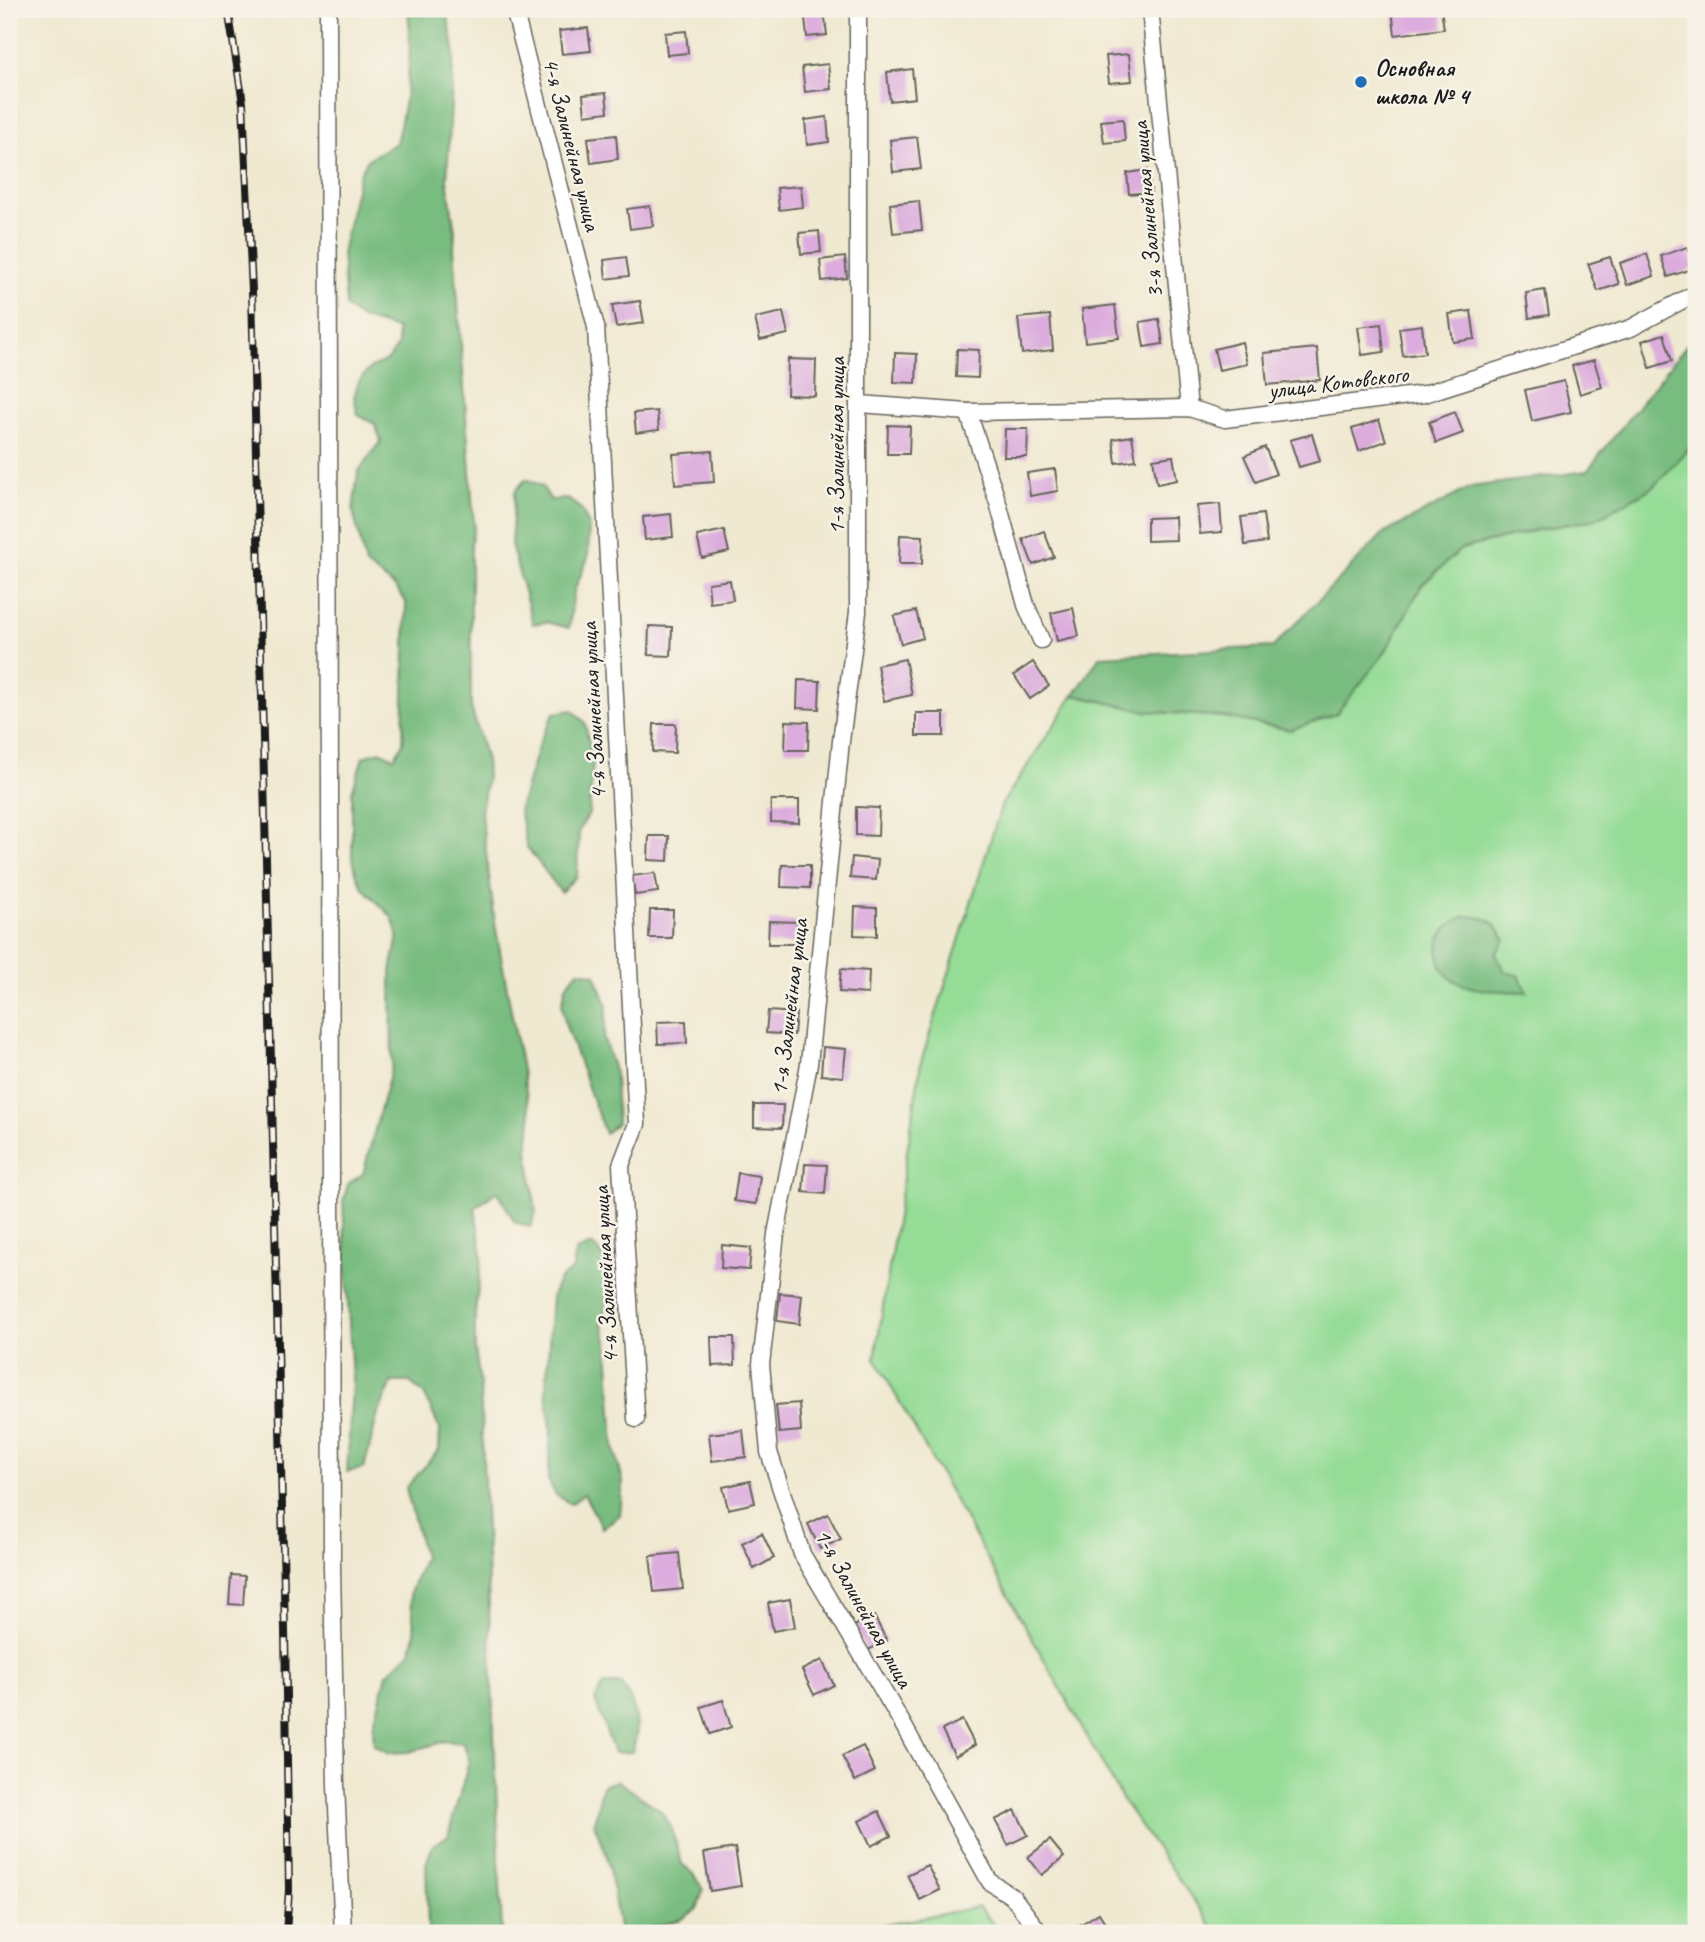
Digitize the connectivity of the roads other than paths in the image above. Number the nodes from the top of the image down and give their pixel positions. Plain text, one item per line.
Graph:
1 (328, 9) edge
2 (514, 9) edge
3 (858, 9) edge
4 (1150, 9) edge
5 (1696, 293) edge
6 (860, 404) junction
7 (1189, 408) junction
8 (968, 412) junction
9 (1041, 640) dead end
10 (636, 1419) dead end
11 (342, 1933) edge
12 (1040, 1933) edge

1 - 11 street
2 - 10 street, 4-я Залинейная улица
3 - 6 street, 1-я Залинейная улица
4 - 7 street, 3-я Залинейная улица
5 - 7 street, улица Котовского
6 - 8 street, улица Котовского
6 - 12 street, 1-я Залинейная улица
7 - 8 street, улица Котовского
8 - 9 street

